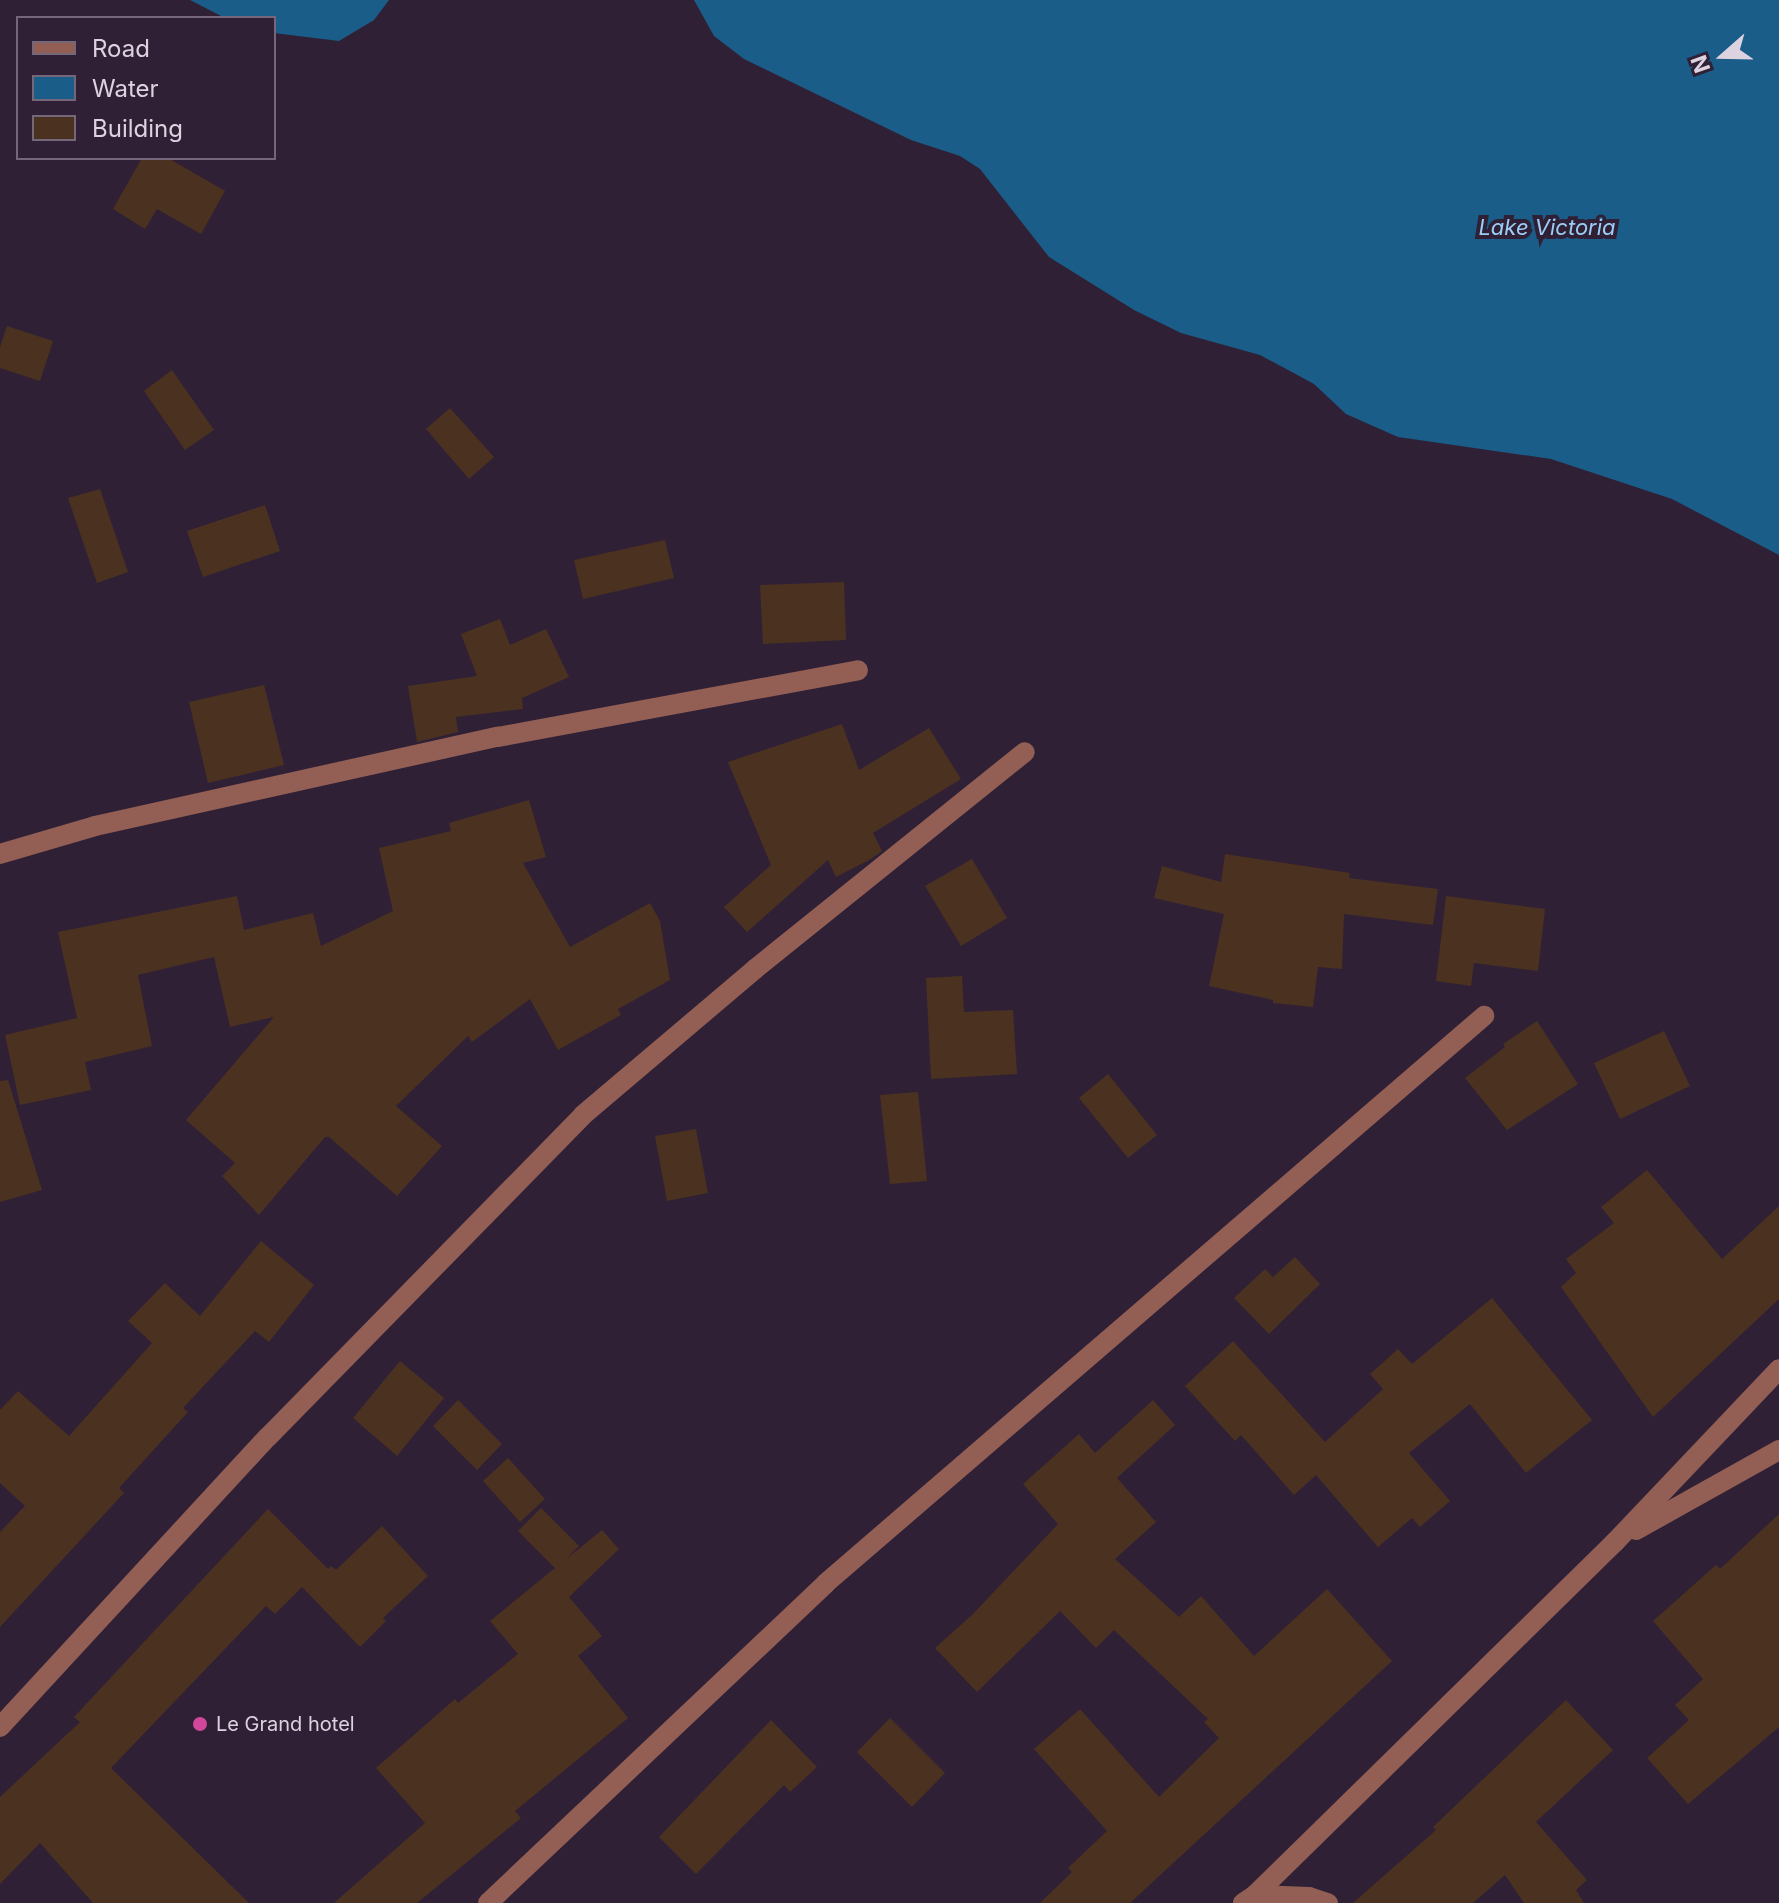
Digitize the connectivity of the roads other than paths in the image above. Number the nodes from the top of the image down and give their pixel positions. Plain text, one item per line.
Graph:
1 (858, 670) dead end
2 (1025, 752) dead end
3 (0, 854) edge
4 (1484, 1016) dead end
5 (1779, 1369) edge
6 (1779, 1450) edge
7 (1615, 1542) junction
8 (0, 1727) edge
9 (1249, 1899) edge
10 (488, 1903) edge
11 (1328, 1903) edge

1 - 3 street
2 - 8 street
4 - 10 street
5 - 7 street
6 - 7 street
7 - 9 street
9 - 11 street

